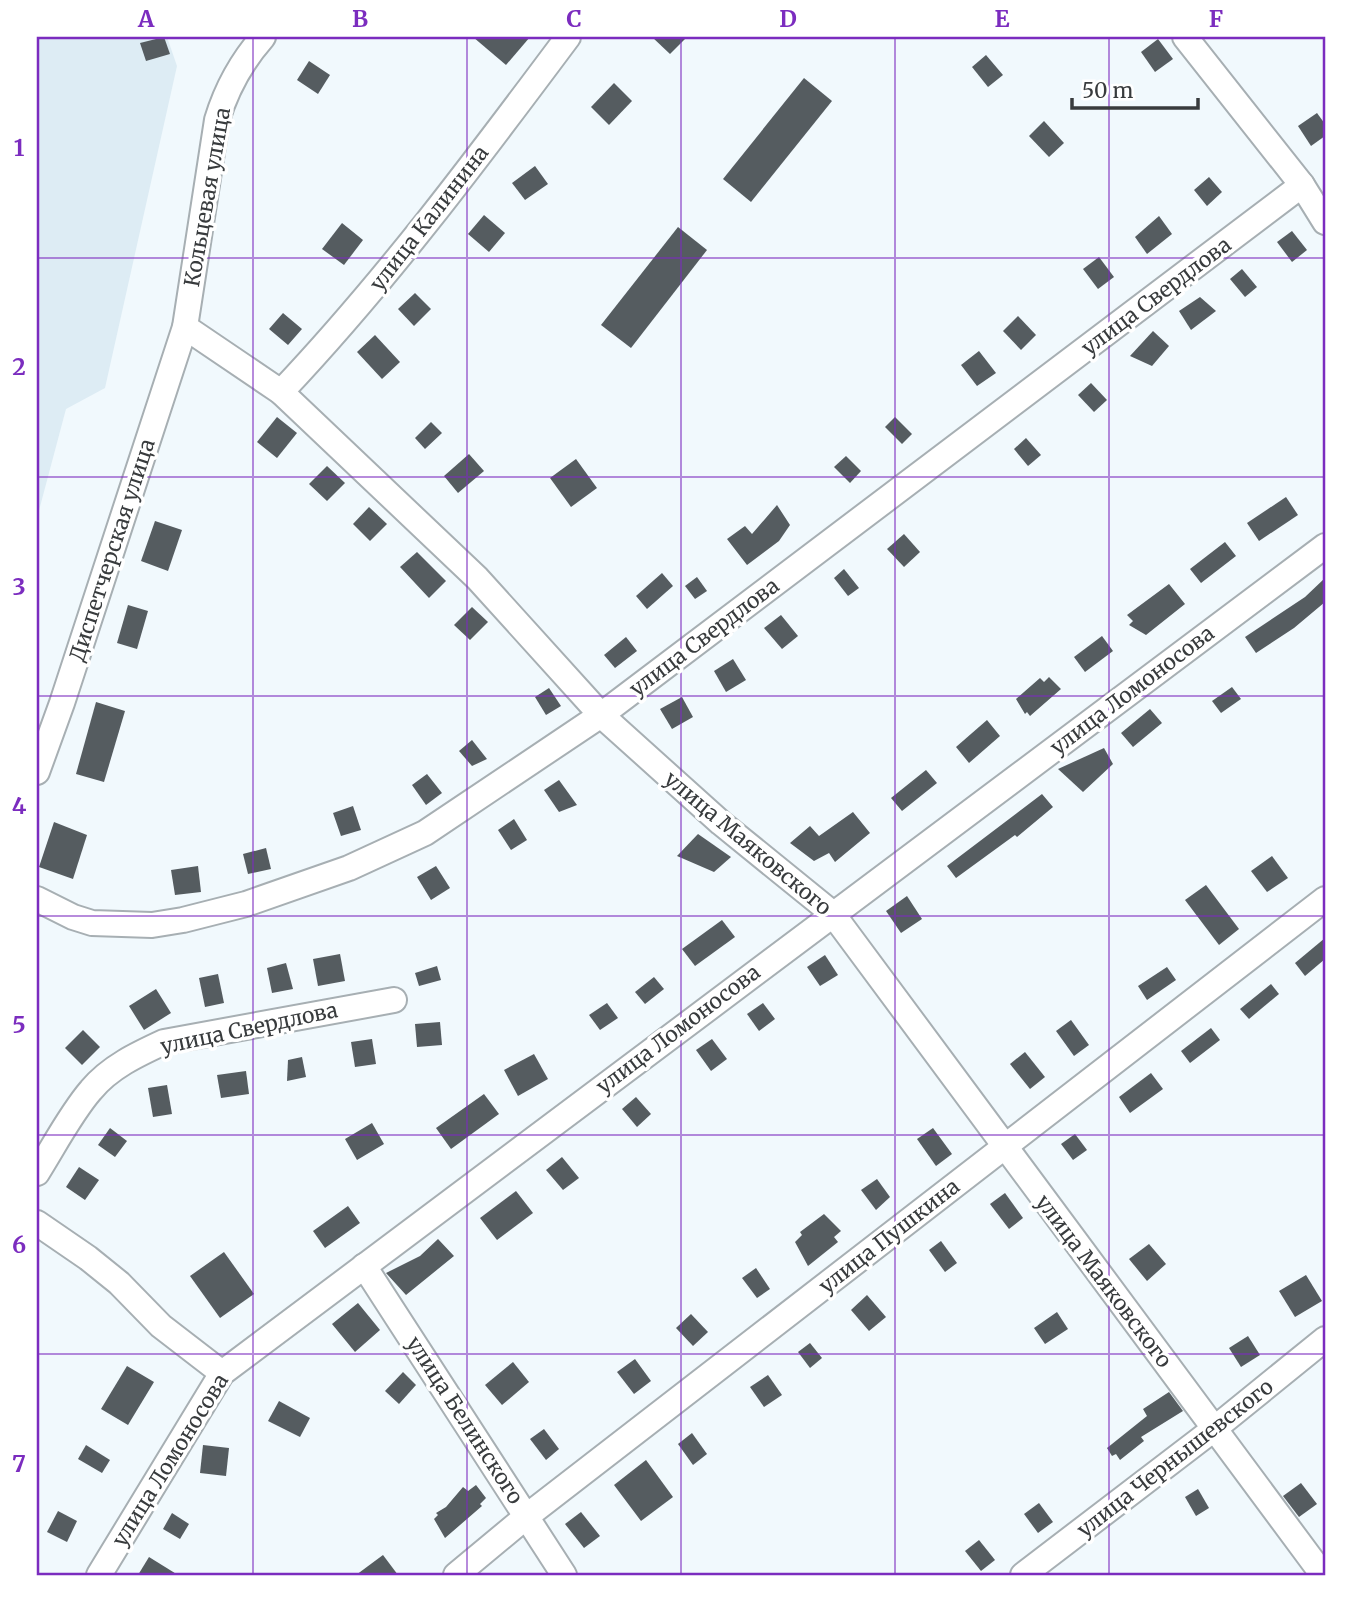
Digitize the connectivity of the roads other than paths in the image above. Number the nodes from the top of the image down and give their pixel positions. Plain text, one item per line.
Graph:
1 (263, 37) edge
2 (568, 37) edge
3 (1185, 37) edge
4 (1303, 185) junction
5 (1325, 222) edge
6 (185, 327) junction
7 (281, 392) junction
8 (1325, 546) edge
9 (601, 715) junction
10 (37, 772) edge
11 (37, 899) edge
12 (1325, 900) edge
13 (832, 913) junction
14 (394, 1000) dead end
15 (1005, 1146) junction
16 (37, 1173) edge
17 (37, 1223) edge
18 (365, 1266) junction
19 (1325, 1339) edge
20 (222, 1373) junction
21 (1214, 1429) junction
22 (527, 1516) junction
23 (99, 1575) edge
24 (456, 1575) edge
25 (564, 1575) edge
26 (1023, 1575) edge
27 (1323, 1575) edge

1 - 6 street, Кольцевая улица
2 - 7 street, улица Калинина
3 - 4 street
4 - 5 street
4 - 9 street, улица Свердлова
6 - 7 street, улица Маяковского
6 - 10 street, Диспетчерская улица
7 - 9 street, улица Маяковского
8 - 13 street, улица Ломоносова
9 - 11 street, улица Свердлова
9 - 13 street, улица Маяковского
12 - 15 street, улица Пушкина
13 - 15 street, улица Маяковского
13 - 18 street, улица Ломоносова
14 - 16 street, улица Свердлова
15 - 21 street, улица Маяковского
15 - 22 street, улица Пушкина
17 - 20 street
18 - 20 street, улица Ломоносова
18 - 22 street, улица Белинского
19 - 21 street, улица Чернышевского
20 - 23 street, улица Ломоносова
21 - 26 street, улица Чернышевского
21 - 27 street, улица Маяковского
22 - 24 street, улица Пушкина
22 - 25 street, улица Белинского

